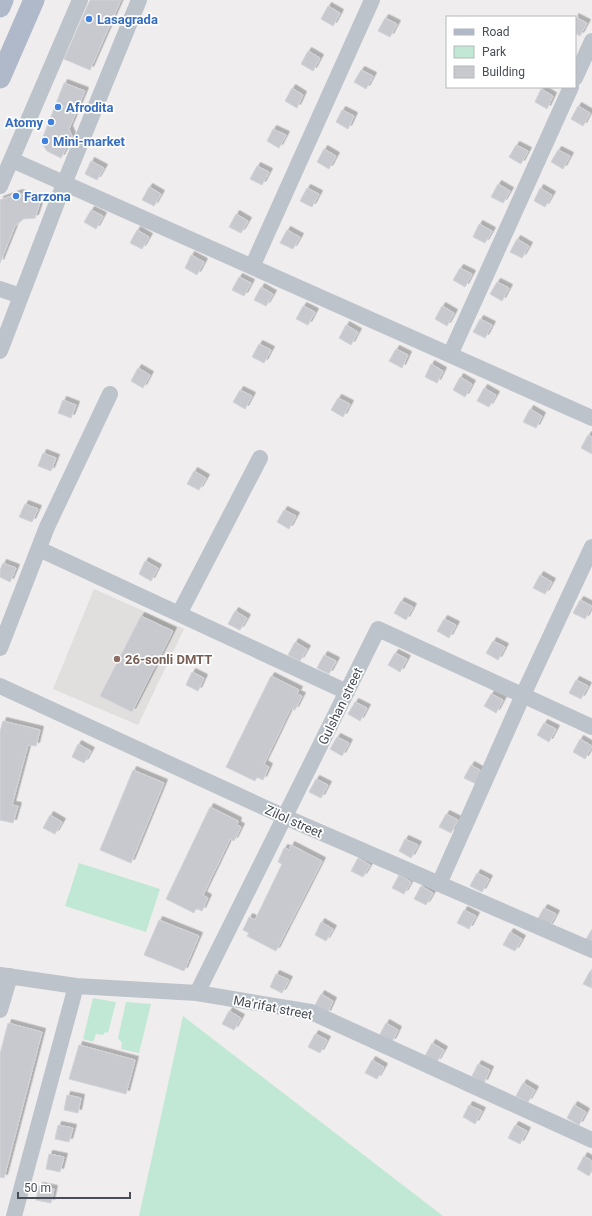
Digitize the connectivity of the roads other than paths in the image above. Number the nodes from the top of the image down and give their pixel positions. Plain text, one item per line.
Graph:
1 (3, 0) edge
2 (34, 0) edge
3 (80, 0) edge
4 (139, 0) edge
5 (372, 0) edge
6 (0, 7) edge
7 (592, 41) edge
8 (576, 76) edge
9 (0, 78) edge
10 (571, 88) edge
11 (12, 160) junction
12 (64, 184) junction
13 (0, 186) edge
14 (252, 267) junction
15 (0, 289) edge
16 (21, 296) junction
17 (0, 351) edge
18 (450, 355) junction
19 (110, 394) dead end
20 (592, 418) edge
21 (260, 458) dead end
22 (592, 547) edge
23 (39, 549) junction
24 (179, 614) junction
25 (0, 648) edge
26 (0, 686) edge
27 (347, 692) junction
28 (523, 695) junction
29 (592, 727) edge
30 (285, 818) junction
31 (439, 884) junction
32 (592, 950) edge
33 (5, 975) edge
34 (76, 986) junction
35 (197, 993) junction
36 (0, 1010) edge
37 (592, 1140) edge
38 (14, 1216) edge

1 - 6 main road
2 - 9 main road
3 - 11 street
4 - 12 street
5 - 14 street
7 - 8 street
10 - 18 street
11 - 12 street
11 - 13 street
12 - 14 street
12 - 16 street
14 - 18 street
15 - 16 street
16 - 17 street
18 - 20 street
19 - 23 street
21 - 24 street
22 - 28 street
23 - 24 street
23 - 25 street
24 - 27 street
26 - 30 street, Zilol street
27 - 28 street, Gulshan street
27 - 30 street, Gulshan street
28 - 29 street, Gulshan street
28 - 31 street
30 - 31 street, Zilol street
30 - 35 street, Gulshan street
31 - 32 street, Zilol street
33 - 34 street, Ma'rifat street
33 - 36 street
34 - 35 street, Ma'rifat street
34 - 38 street
35 - 37 street, Ma'rifat street

